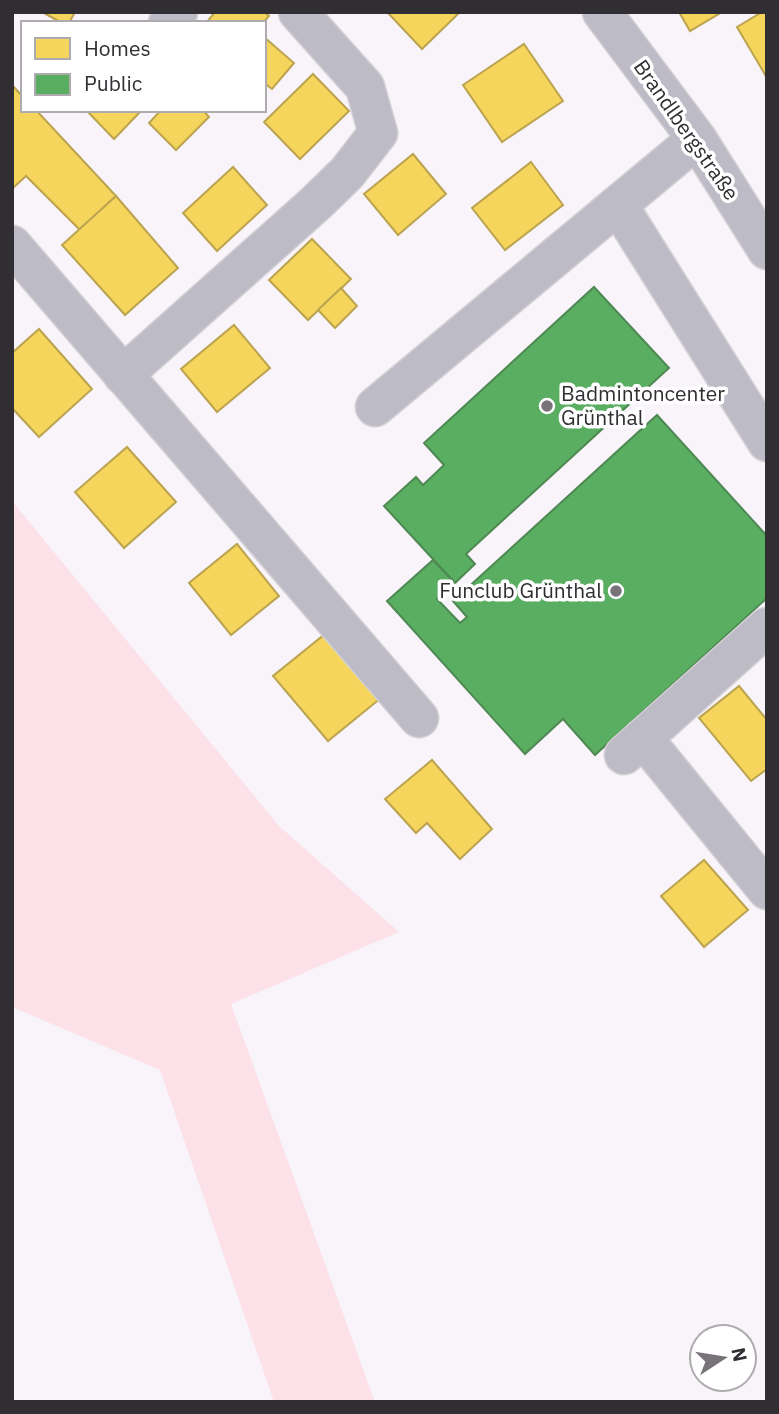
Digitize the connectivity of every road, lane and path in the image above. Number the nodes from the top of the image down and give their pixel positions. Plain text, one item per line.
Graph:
1 (298, 12) edge
2 (602, 12) edge
3 (697, 139) junction
4 (618, 205) junction
5 (12, 245) edge
6 (767, 250) edge
7 (123, 375) junction
8 (375, 407) dead end
9 (767, 442) edge
10 (764, 636) edge
11 (419, 718) dead end
12 (767, 890) edge

1 - 7 street
2 - 3 street, Brandlbergstraße
3 - 4 street
3 - 6 street, Brandlbergstraße
4 - 8 street
4 - 9 street
5 - 7 street
7 - 11 street
10 - 12 street

